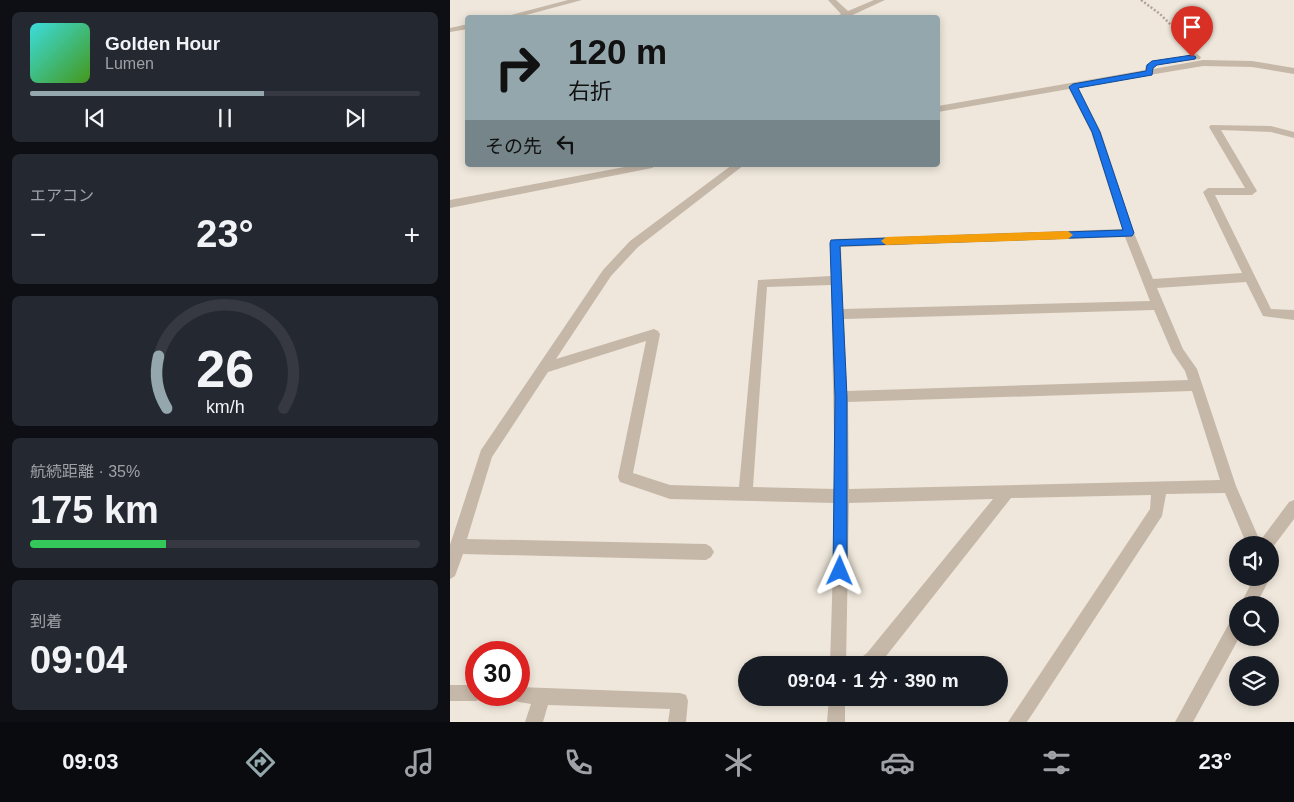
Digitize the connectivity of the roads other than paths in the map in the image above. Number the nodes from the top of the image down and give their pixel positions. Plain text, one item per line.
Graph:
1 (578, 0) edge
2 (832, 0) edge
3 (881, 0) edge
4 (516, 15) edge
5 (841, 15) edge
6 (844, 15) edge
7 (465, 27) edge
8 (450, 30) edge
9 (1230, 63) junction
10 (1294, 71) edge
11 (1150, 73) junction
12 (1073, 87) junction
13 (940, 110) edge
14 (1294, 135) edge
15 (609, 167) edge
16 (641, 167) edge
17 (736, 167) edge
18 (602, 174) junction
19 (450, 204) edge
20 (1129, 233) junction
21 (1250, 277) junction
22 (836, 280) junction
23 (1150, 284) junction
24 (1158, 305) junction
25 (838, 314) junction
26 (1294, 314) edge
27 (544, 368) junction
28 (1197, 385) junction
29 (841, 397) junction
30 (1229, 486) junction
31 (1159, 488) junction
32 (1008, 491) junction
33 (745, 494) junction
34 (842, 496) junction
35 (1294, 507) edge
36 (1250, 536) edge
37 (1273, 536) edge
38 (457, 546) junction
39 (706, 552) dead end
40 (450, 571) edge
41 (1229, 640) edge
42 (838, 656) edge
43 (875, 656) edge
44 (450, 692) edge
45 (465, 693) edge
46 (530, 695) edge
47 (542, 695) junction
48 (837, 706) edge
49 (534, 722) edge
50 (677, 722) edge
51 (836, 722) edge
52 (1017, 722) edge
53 (1184, 722) edge

1 - 4 street
2 - 5 street
3 - 6 street
7 - 8 street
9 - 10 street
9 - 11 street
9 - 11 street
11 - 12 street
12 - 13 street
12 - 20 street
14 - 21 street
15 - 18 street
16 - 18 street
17 - 27 street
18 - 19 street
20 - 22 street
20 - 23 street
21 - 23 street
21 - 26 street
22 - 25 street
22 - 33 street
23 - 24 street
24 - 25 street
24 - 28 street
25 - 29 street
27 - 33 street
27 - 38 street
28 - 29 street
28 - 30 street
29 - 34 street
30 - 31 street
30 - 36 street
31 - 32 street
31 - 52 street
32 - 34 street
32 - 43 street
33 - 34 street
34 - 42 street
35 - 37 street
38 - 39 street
38 - 40 street
41 - 53 street
44 - 45 street
46 - 47 street
47 - 49 street
47 - 50 street
48 - 51 street

